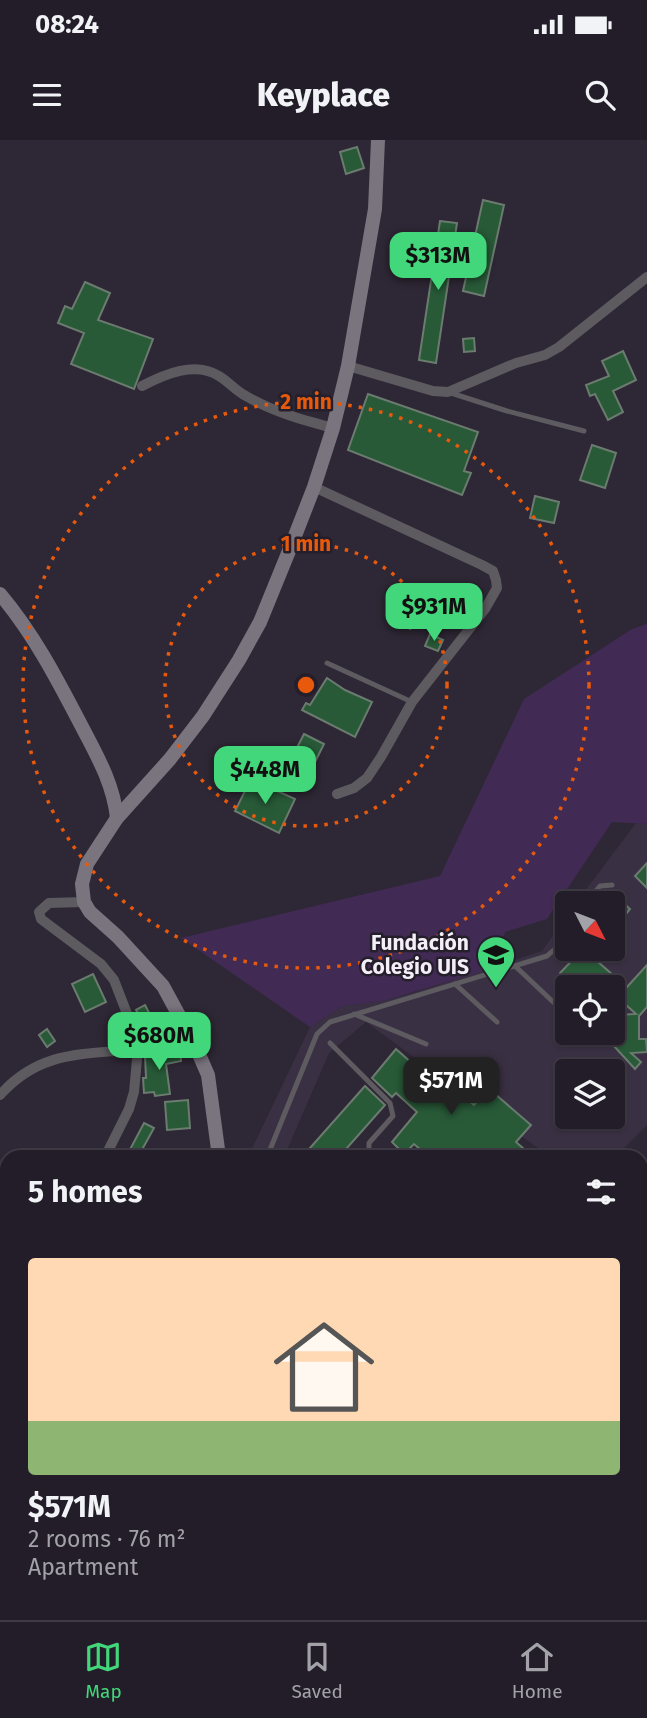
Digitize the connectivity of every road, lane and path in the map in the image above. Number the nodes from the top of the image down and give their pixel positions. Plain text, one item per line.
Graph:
1 (378, 140) edge
2 (647, 276) edge
3 (348, 366) junction
4 (142, 386) dead end
5 (449, 392) junction
6 (333, 428) junction
7 (584, 431) dead end
8 (314, 487) junction
9 (0, 594) edge
10 (327, 663) dead end
11 (412, 702) junction
12 (337, 794) dead end
13 (117, 818) junction
14 (612, 885) dead end
15 (596, 891) edge
16 (84, 901) junction
17 (555, 949) edge
18 (515, 966) junction
19 (455, 984) junction
20 (555, 1004) edge
21 (354, 1014) junction
22 (497, 1022) dead end
23 (330, 1043) dead end
24 (426, 1044) dead end
25 (138, 1049) junction
26 (0, 1095) edge
27 (108, 1150) edge
28 (218, 1150) edge
29 (270, 1150) edge
30 (369, 1150) edge

1 - 3 street
2 - 5 street
3 - 5 street
3 - 6 street
4 - 6 street
5 - 7 lane
6 - 8 street
8 - 11 street
8 - 13 street
9 - 13 street
10 - 11 lane
11 - 12 street
13 - 16 street
14 - 15 lane
16 - 25 street
16 - 28 street
17 - 18 lane
18 - 19 lane
18 - 20 lane
19 - 21 lane
19 - 22 lane
21 - 24 lane
21 - 29 lane
23 - 30 lane
25 - 26 street
25 - 27 street

